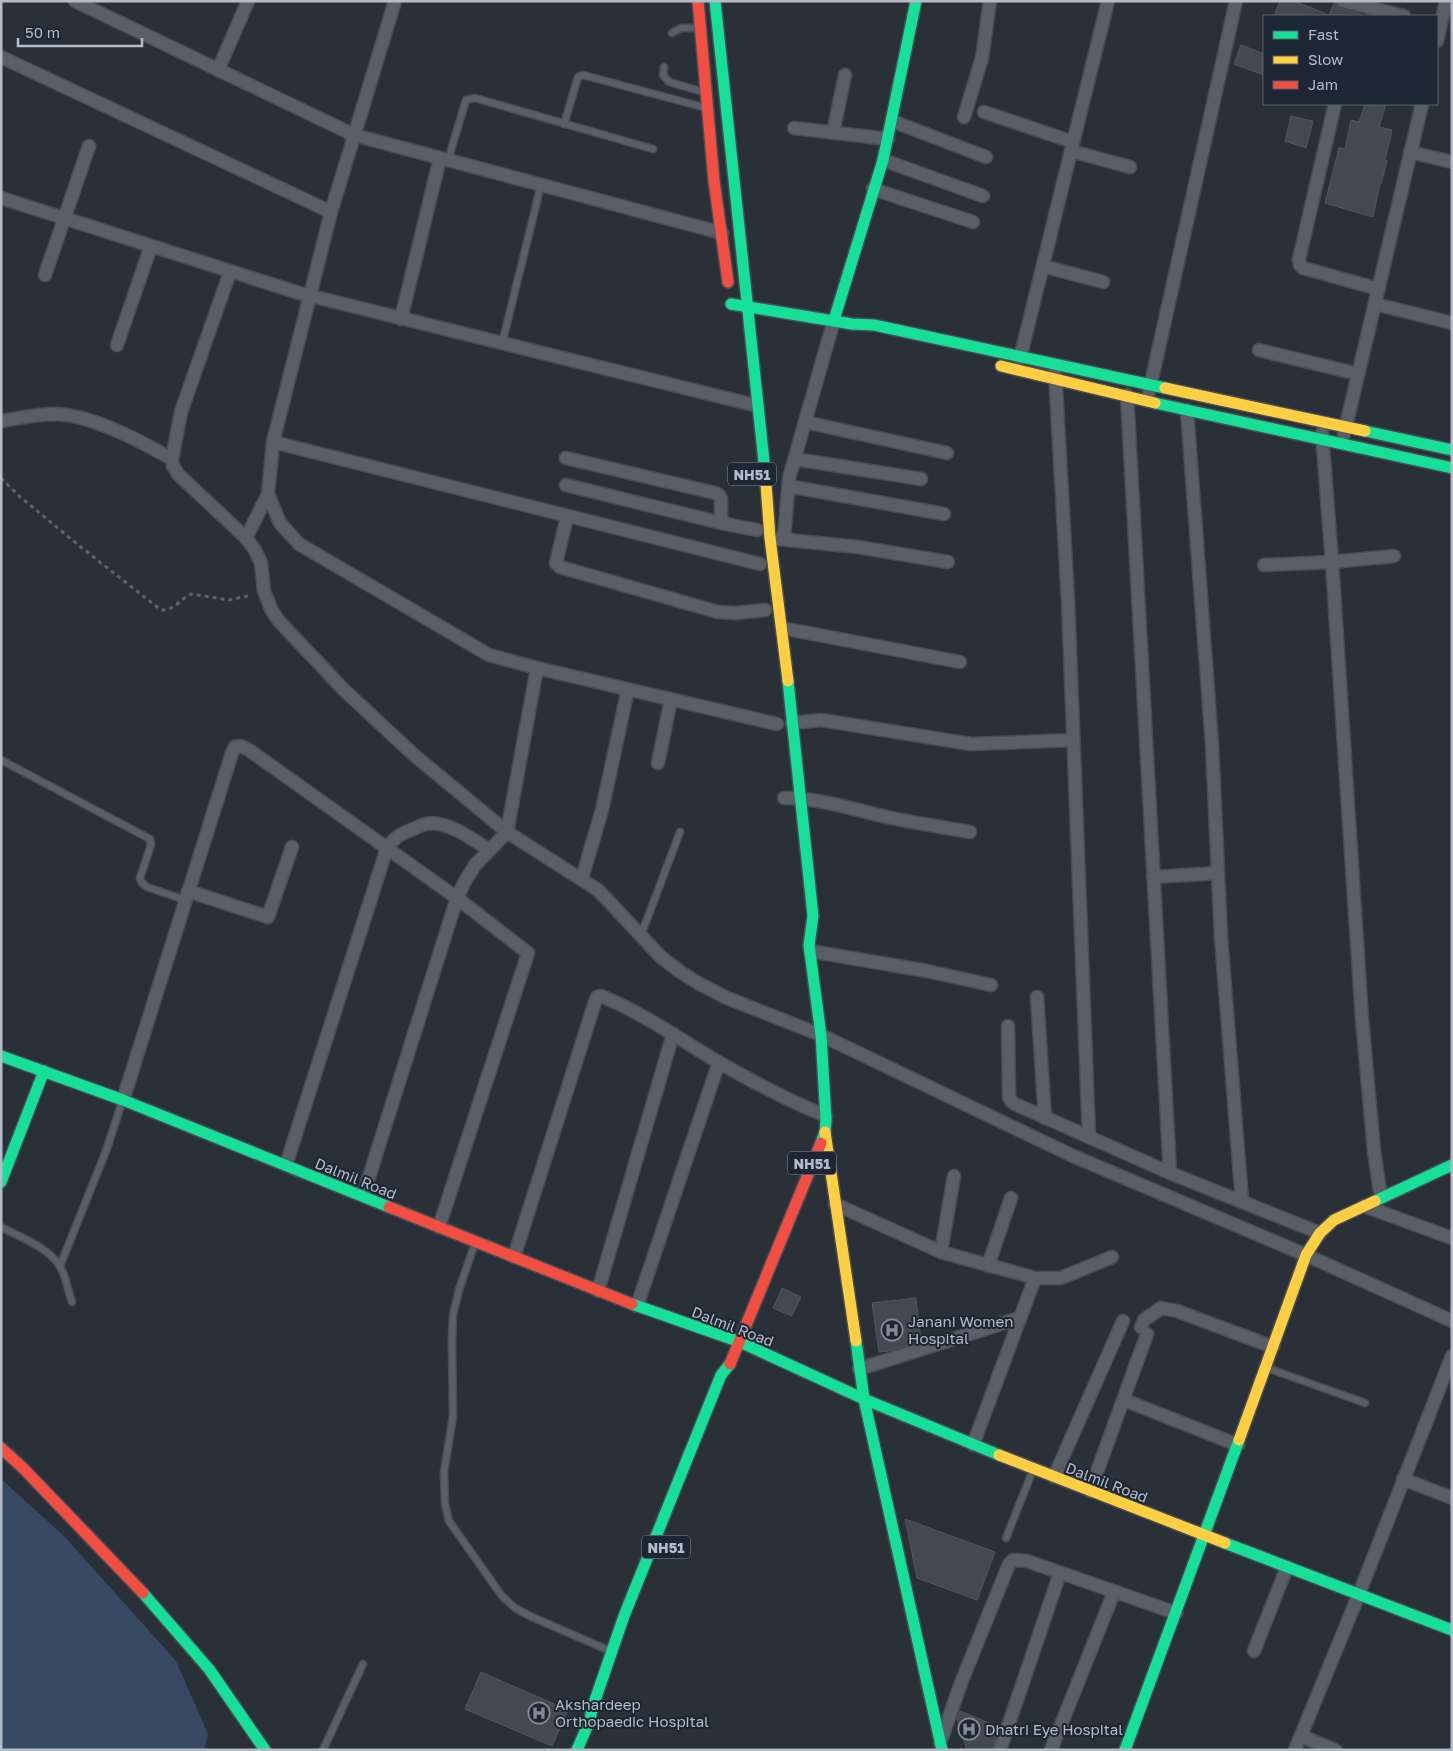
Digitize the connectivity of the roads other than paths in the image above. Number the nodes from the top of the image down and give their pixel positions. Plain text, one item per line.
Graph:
1 (75, 1) edge
2 (248, 1) edge
3 (395, 1) edge
4 (698, 1) edge
5 (714, 1) edge
6 (916, 1) edge
7 (990, 1) edge
8 (1108, 1) edge
9 (1236, 1) edge
10 (1344, 1) edge
11 (1446, 1) edge
12 (1400, 15) edge
13 (1439, 25) edge
14 (700, 28) junction
15 (672, 33) dead end
16 (1, 58) edge
17 (664, 67) dead end
18 (218, 70) junction
19 (845, 75) dead end
20 (706, 92) junction
21 (1335, 105) edge
22 (1422, 105) edge
23 (708, 108) junction
24 (984, 112) dead end
25 (964, 117) dead end
26 (892, 121) junction
27 (564, 124) junction
28 (794, 128) dead end
29 (833, 132) junction
30 (354, 134) junction
31 (888, 139) junction
32 (89, 146) dead end
33 (1072, 147) junction
34 (653, 148) dead end
35 (1410, 152) junction
36 (986, 157) dead end
37 (444, 159) junction
38 (883, 160) junction
39 (1452, 162) edge
40 (1130, 167) dead end
41 (541, 185) junction
42 (873, 189) junction
43 (984, 196) dead end
44 (1, 198) edge
45 (331, 212) junction
46 (65, 219) junction
47 (973, 222) dead end
48 (722, 233) junction
49 (151, 246) junction
50 (1043, 266) junction
51 (230, 272) junction
52 (45, 275) dead end
53 (1103, 282) dead end
54 (1378, 289) junction
55 (310, 296) junction
56 (1375, 304) junction
57 (747, 306) junction
58 (401, 319) junction
59 (834, 320) junction
60 (1452, 323) edge
61 (852, 324) junction
62 (902, 343) dead end
63 (502, 344) junction
64 (117, 345) dead end
65 (1259, 350) dead end
66 (1020, 358) junction
67 (986, 362) dead end
68 (1055, 365) junction
69 (1358, 374) junction
70 (1056, 379) junction
71 (1150, 385) junction
72 (1127, 396) junction
73 (1147, 400) junction
74 (758, 406) junction
75 (1187, 410) junction
76 (1321, 420) junction
77 (1, 421) edge
78 (805, 422) junction
79 (1346, 426) junction
80 (1322, 438) junction
81 (273, 442) junction
82 (1342, 443) junction
83 (1452, 450) edge
84 (947, 454) dead end
85 (566, 458) dead end
86 (172, 459) junction
87 (795, 459) junction
88 (1452, 468) edge
89 (921, 479) dead end
90 (566, 485) dead end
91 (788, 486) junction
92 (268, 494) junction
93 (944, 514) dead end
94 (567, 517) junction
95 (721, 523) junction
96 (246, 538) junction
97 (784, 539) junction
98 (760, 545) junction
99 (1394, 556) dead end
100 (948, 562) dead end
101 (1332, 562) junction
102 (1264, 565) dead end
103 (765, 610) dead end
104 (782, 628) junction
105 (960, 662) dead end
106 (537, 668) junction
107 (628, 689) junction
108 (671, 699) junction
109 (792, 723) junction
110 (777, 724) dead end
111 (1072, 740) junction
112 (1, 760) edge
113 (658, 763) dead end
114 (784, 798) dead end
115 (800, 798) junction
116 (507, 832) junction
117 (680, 832) dead end
118 (970, 832) dead end
119 (292, 847) dead end
120 (387, 848) junction
121 (489, 850) junction
122 (1218, 872) junction
123 (1153, 877) junction
124 (582, 878) junction
125 (187, 896) junction
126 (457, 898) junction
127 (799, 921) dead end
128 (641, 936) junction
129 (809, 948) junction
130 (991, 985) dead end
131 (1037, 997) dead end
132 (1008, 1026) dead end
133 (673, 1034) junction
134 (821, 1035) junction
135 (1, 1056) edge
136 (719, 1062) junction
137 (44, 1072) junction
138 (123, 1100) junction
139 (826, 1116) junction
140 (1045, 1118) junction
141 (825, 1132) junction
142 (1090, 1137) junction
143 (1452, 1165) edge
144 (4, 1166) edge
145 (286, 1166) junction
146 (1170, 1173) junction
147 (954, 1176) dead end
148 (1, 1182) edge
149 (363, 1196) junction
150 (1011, 1198) dead end
151 (1381, 1198) junction
152 (1242, 1201) junction
153 (835, 1204) junction
154 (1364, 1206) junction
155 (1, 1227) edge
156 (440, 1227) junction
157 (1320, 1232) junction
158 (1452, 1238) edge
159 (475, 1241) junction
160 (941, 1252) junction
161 (1306, 1255) junction
162 (1112, 1256) dead end
163 (514, 1257) junction
164 (60, 1266) junction
165 (988, 1266) junction
166 (1035, 1278) junction
167 (598, 1290) junction
168 (72, 1302) dead end
169 (637, 1306) junction
170 (1020, 1318) junction
171 (1123, 1320) dead end
172 (1452, 1321) edge
173 (740, 1342) junction
174 (1273, 1347) junction
175 (1452, 1356) edge
176 (728, 1368) junction
177 (1265, 1368) junction
178 (859, 1369) junction
179 (1447, 1382) edge
180 (864, 1399) junction
181 (1124, 1400) junction
182 (1365, 1403) dead end
183 (714, 1422) dead end
184 (973, 1445) junction
185 (1238, 1445) junction
186 (1, 1448) edge
187 (1033, 1469) junction
188 (1054, 1477) junction
189 (1403, 1479) junction
190 (1090, 1491) junction
191 (1452, 1498) edge
192 (658, 1532) junction
193 (1206, 1536) junction
194 (670, 1538) dead end
195 (1006, 1538) dead end
196 (1287, 1567) junction
197 (1060, 1572) junction
198 (1114, 1592) junction
199 (1359, 1594) junction
200 (1176, 1614) junction
201 (624, 1616) junction
202 (638, 1621) dead end
203 (1452, 1630) edge
204 (1254, 1651) dead end
205 (612, 1652) junction
206 (363, 1664) dead end
207 (618, 1667) dead end
208 (590, 1720) junction
209 (1301, 1736) junction
210 (941, 1746) edge
211 (265, 1750) edge
212 (323, 1750) edge
213 (576, 1750) edge
214 (1000, 1750) edge
215 (1051, 1750) edge
216 (1125, 1750) edge
217 (1295, 1750) edge
218 (1335, 1750) edge

1 - 18 street
2 - 18 street
3 - 30 street
4 - 14 main road
5 - 57 main road, NH51
6 - 26 main road
7 - 25 street
8 - 33 street
9 - 71 street
10 - 12 street
11 - 13 street
14 - 15 lane
14 - 20 main road
16 - 45 street
17 - 20 lane
18 - 30 street
19 - 29 street
20 - 23 main road
21 - 54 street
22 - 35 street
23 - 27 lane
23 - 48 main road
24 - 33 street
26 - 31 main road
26 - 36 street
27 - 34 lane
27 - 37 lane
28 - 29 street
29 - 31 street
30 - 37 street
30 - 45 street
31 - 38 main road
32 - 46 street
33 - 40 street
33 - 50 street
35 - 39 street
35 - 54 street
37 - 41 street
37 - 58 street
38 - 42 main road
38 - 43 street
41 - 48 street
41 - 63 lane
42 - 47 street
42 - 59 main road
44 - 46 street
45 - 55 street
46 - 49 street
46 - 52 street
48 - 57 main road
49 - 51 street
49 - 64 street
50 - 53 street
50 - 66 street
51 - 55 street
51 - 86 street
54 - 56 street
55 - 58 street
55 - 81 street
56 - 60 street
56 - 69 street
57 - 59 main road
57 - 74 main road, NH51
58 - 63 street
59 - 61 main road
59 - 78 street
61 - 62 main road
61 - 66 main road
63 - 74 street
65 - 69 street
66 - 68 main road
67 - 70 main road
68 - 70 street
68 - 71 main road
69 - 79 street
70 - 72 main road
70 - 111 street
71 - 73 street
71 - 76 main road
72 - 73 main road
72 - 123 street
73 - 75 main road
74 - 98 main road, NH51
75 - 80 main road
75 - 122 street
76 - 79 main road
76 - 80 street
77 - 86 street
78 - 84 street
78 - 87 street
79 - 82 street
79 - 83 main road
80 - 82 main road
80 - 101 street
81 - 92 street
81 - 94 street
82 - 88 main road
85 - 95 street
86 - 96 street
87 - 89 street
87 - 91 street
90 - 95 street
91 - 93 street
91 - 97 street
92 - 96 street
92 - 106 street
94 - 98 street
94 - 103 street
95 - 98 street
96 - 116 street
97 - 98 street
97 - 100 street
98 - 104 main road, NH51
99 - 101 street
101 - 102 street
101 - 151 street
104 - 105 street
104 - 109 main road, NH51
106 - 107 street
106 - 116 street
107 - 108 street
107 - 124 street
108 - 110 street
108 - 113 street
109 - 111 street
109 - 115 main road, NH51
111 - 142 street
112 - 125 lane
114 - 115 street
115 - 118 street
115 - 129 main road, NH51
116 - 121 street
116 - 124 street
117 - 128 lane
119 - 125 street
120 - 121 street
120 - 125 street
120 - 126 street
120 - 145 street
121 - 126 street
122 - 123 street
122 - 152 street
123 - 146 street
124 - 128 street
125 - 138 street
126 - 149 street
126 - 156 street
127 - 129 main road, NH51
128 - 134 street
129 - 130 street
129 - 134 main road, NH51
131 - 140 street
132 - 140 street
133 - 136 street
133 - 163 street
133 - 167 street
134 - 139 main road, NH51
134 - 161 street
135 - 137 main road, Dalmil Road
136 - 139 street
136 - 169 street
137 - 138 main road, Dalmil Road
137 - 144 main road
138 - 145 main road, Dalmil Road
138 - 164 lane
139 - 141 main road, NH51
140 - 142 street
141 - 153 main road
141 - 173 main road, NH51
142 - 146 street
143 - 151 main road
144 - 148 main road
145 - 149 main road, Dalmil Road
146 - 152 street
147 - 160 street
149 - 156 main road, Dalmil Road
150 - 165 street
151 - 154 main road
152 - 157 street
153 - 160 street
153 - 178 main road
154 - 157 main road
154 - 158 street
155 - 164 lane
156 - 159 main road, Dalmil Road
157 - 161 main road
159 - 163 main road, Dalmil Road
159 - 205 lane
160 - 165 street
161 - 172 street
161 - 174 main road
162 - 166 street
163 - 167 main road, Dalmil Road
164 - 168 lane
165 - 166 street
166 - 170 street
167 - 169 main road, Dalmil Road
169 - 173 main road, Dalmil Road
170 - 178 street
170 - 184 street
171 - 188 street
173 - 176 main road, NH51
173 - 180 main road, Dalmil Road
174 - 177 main road
174 - 181 street
175 - 179 street
176 - 183 main road, NH51
176 - 192 main road, NH51
177 - 182 lane
177 - 185 main road
178 - 180 main road
179 - 189 street
180 - 184 main road, Dalmil Road
180 - 210 main road
181 - 185 street
181 - 190 street
184 - 187 main road, Dalmil Road
185 - 193 main road
186 - 211 main road
187 - 188 main road, Dalmil Road
187 - 195 lane
188 - 190 main road, Dalmil Road
189 - 191 street
189 - 199 street
190 - 193 main road, Dalmil Road
192 - 194 main road
192 - 201 main road, NH51
193 - 196 main road, Dalmil Road
193 - 200 main road
196 - 199 main road, Dalmil Road
196 - 204 street
197 - 198 street
197 - 210 street
197 - 214 street
198 - 200 street
198 - 215 street
199 - 203 main road, Dalmil Road
199 - 209 street
200 - 216 main road
201 - 202 main road
201 - 205 main road, NH51
205 - 208 main road, NH51
206 - 212 lane
207 - 208 main road, NH51
208 - 213 main road, NH51
209 - 217 street
209 - 218 street

